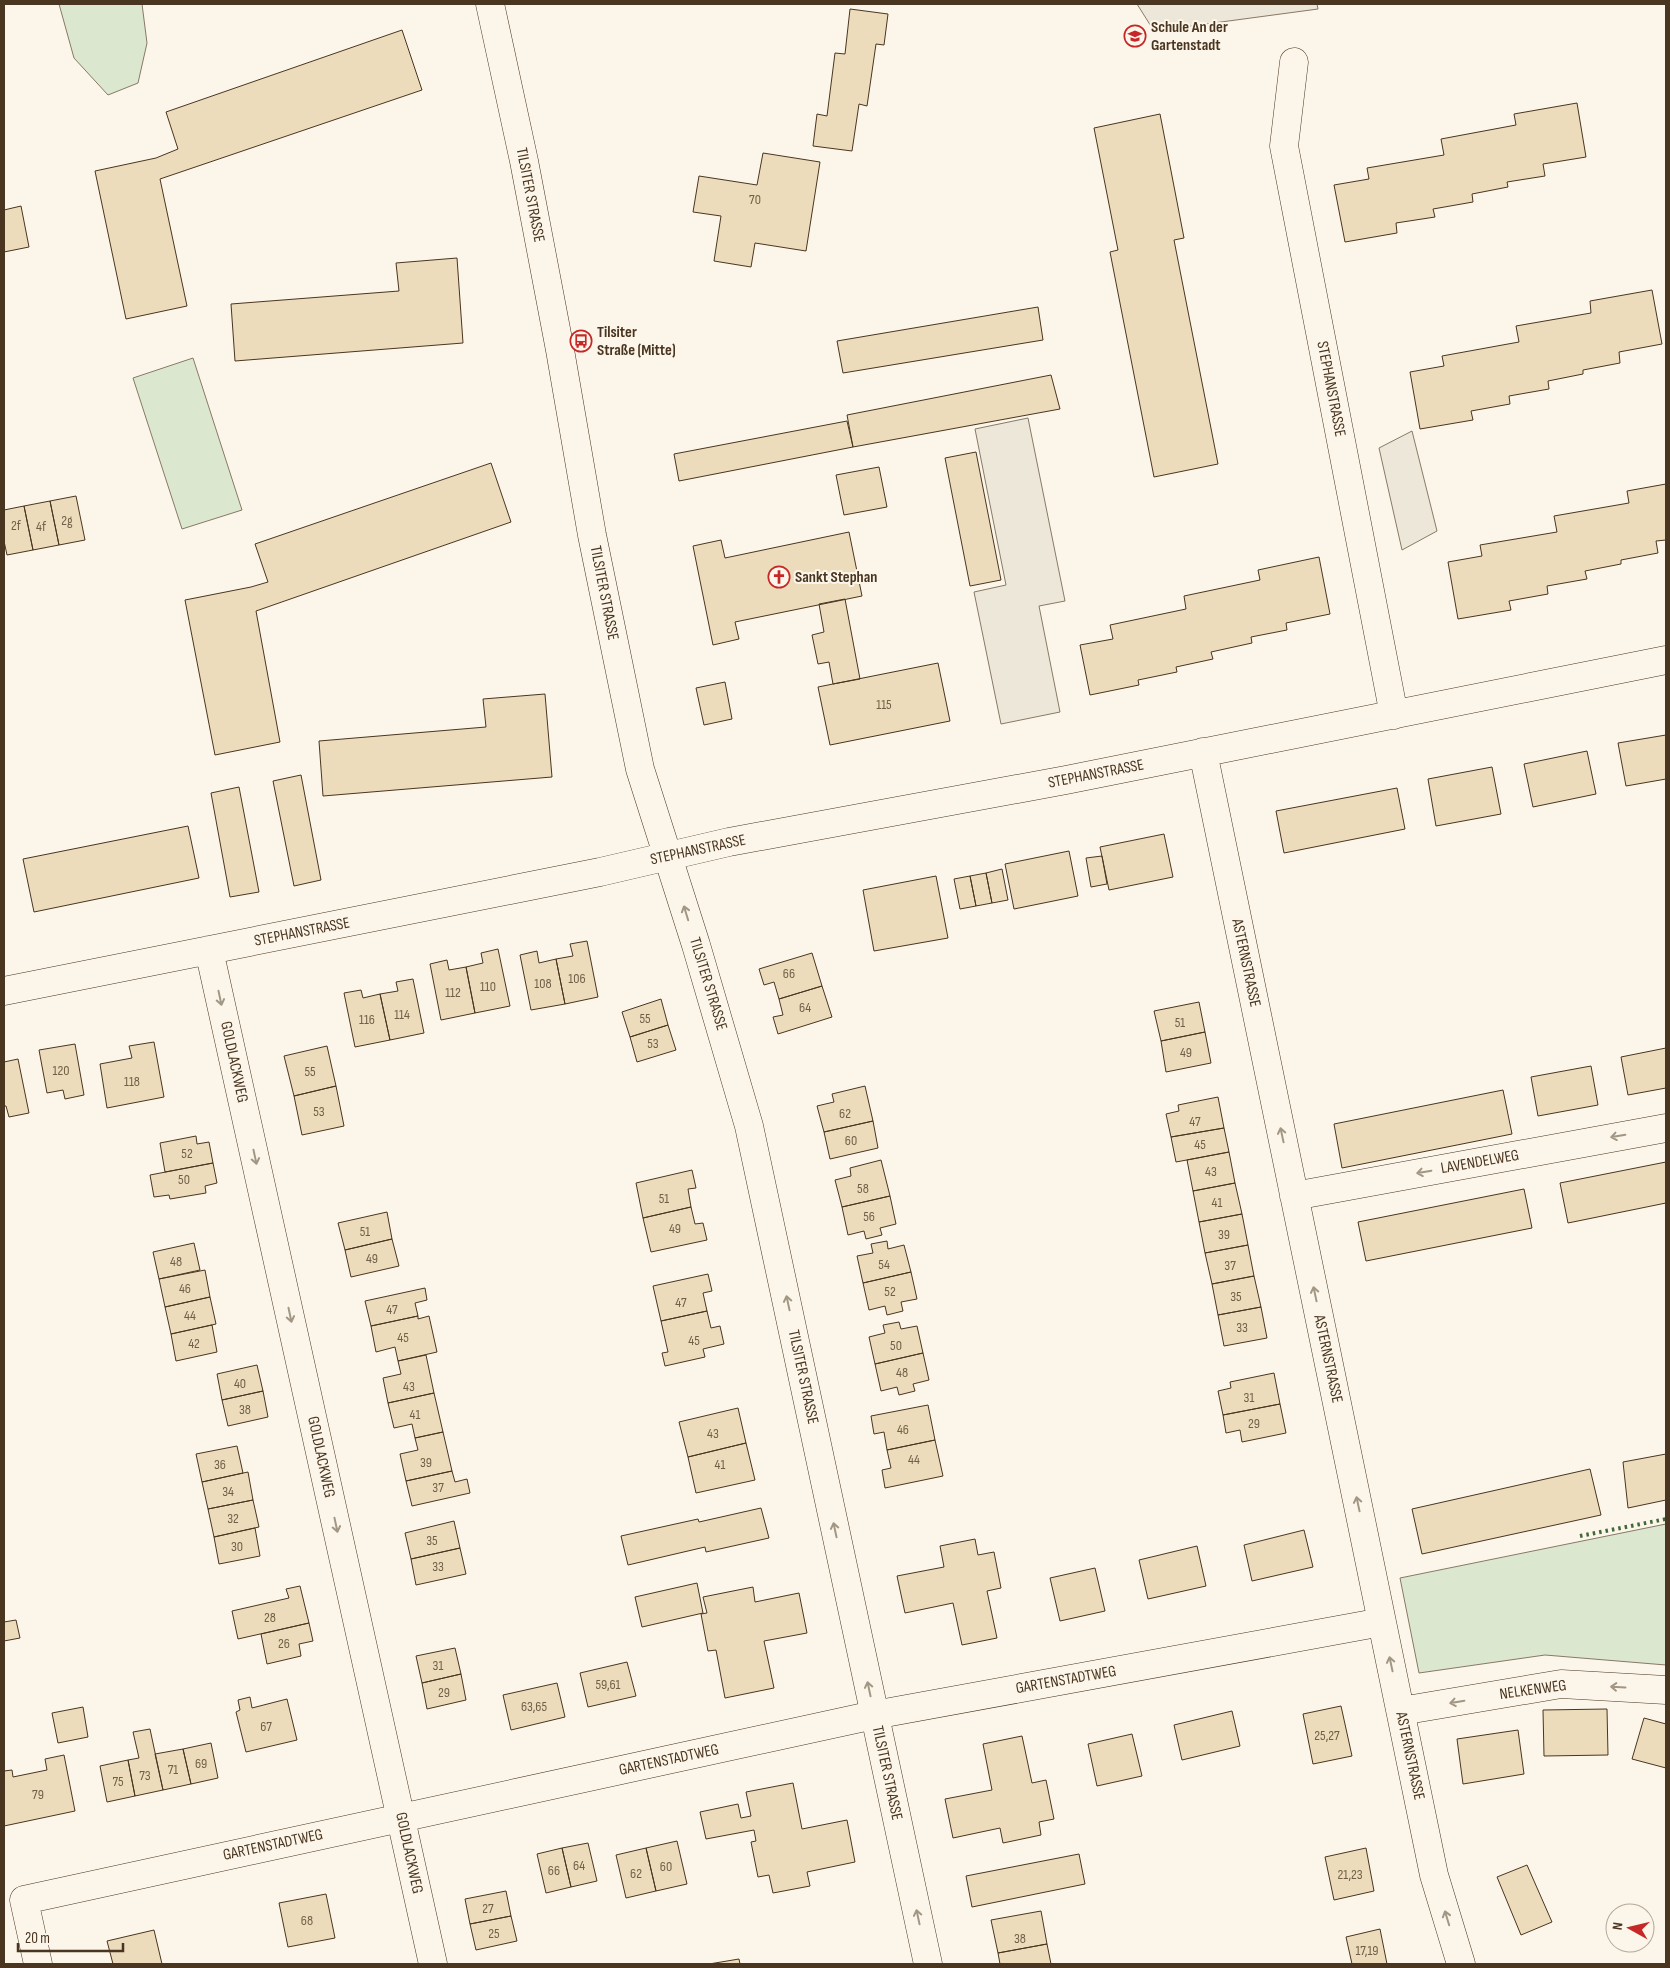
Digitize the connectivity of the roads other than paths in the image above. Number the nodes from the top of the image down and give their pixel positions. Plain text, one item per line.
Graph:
1 (490, 4) edge
2 (1294, 62) dead end
3 (1666, 660) edge
4 (1394, 715) junction
5 (1203, 752) junction
6 (668, 856) junction
7 (209, 950) junction
8 (4, 991) edge
9 (1666, 1128) edge
10 (1294, 1196) junction
11 (1382, 1622) junction
12 (1666, 1690) edge
13 (1401, 1711) junction
14 (874, 1715) junction
15 (401, 1817) junction
16 (38, 1964) edge
17 (433, 1964) edge
18 (928, 1964) edge
19 (1462, 1964) edge

1 - 6 street, TILSITER STRASSE
2 - 4 street, STEPHANSTRASSE
3 - 4 street, STEPHANSTRASSE
4 - 5 street, STEPHANSTRASSE
5 - 6 street, STEPHANSTRASSE
10 -> 5 street, ASTERNSTRASSE
6 - 7 street, STEPHANSTRASSE
14 -> 6 street, TILSITER STRASSE
7 - 8 street, STEPHANSTRASSE
7 -> 15 street, GOLDLACKWEG
9 -> 10 street, LAVENDELWEG
11 -> 10 street, ASTERNSTRASSE
13 -> 11 street, ASTERNSTRASSE
11 - 14 street, GARTENSTADTWEG
12 -> 13 street, NELKENWEG
19 -> 13 street, ASTERNSTRASSE
14 - 15 street, GARTENSTADTWEG
18 -> 14 street, TILSITER STRASSE
15 - 16 street, GARTENSTADTWEG
15 - 17 street, GOLDLACKWEG

